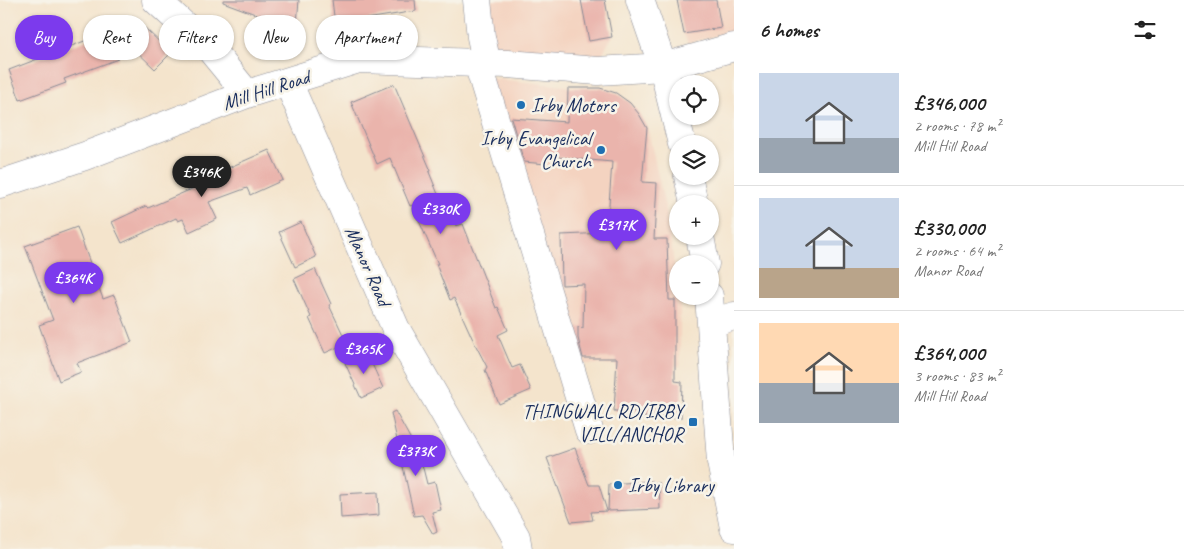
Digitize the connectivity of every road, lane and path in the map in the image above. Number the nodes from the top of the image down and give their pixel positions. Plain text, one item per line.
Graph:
1 (156, 0) edge
2 (477, 0) edge
3 (640, 0) edge
4 (734, 47) edge
5 (482, 64) junction
6 (663, 67) junction
7 (288, 82) junction
8 (247, 94) junction
9 (680, 135) edge
10 (0, 184) edge
11 (718, 312) edge
12 (589, 430) dead end
13 (734, 528) edge
14 (518, 549) edge

1 - 8 street
2 - 5 street
3 - 6 street
4 - 6 street, Mill Hill Road
5 - 6 street, Mill Hill Road
5 - 7 street, Mill Hill Road
5 - 12 street
6 - 9 street
7 - 8 street, Mill Hill Road
7 - 14 street, Manor Road
8 - 10 street, Mill Hill Road
11 - 13 street

